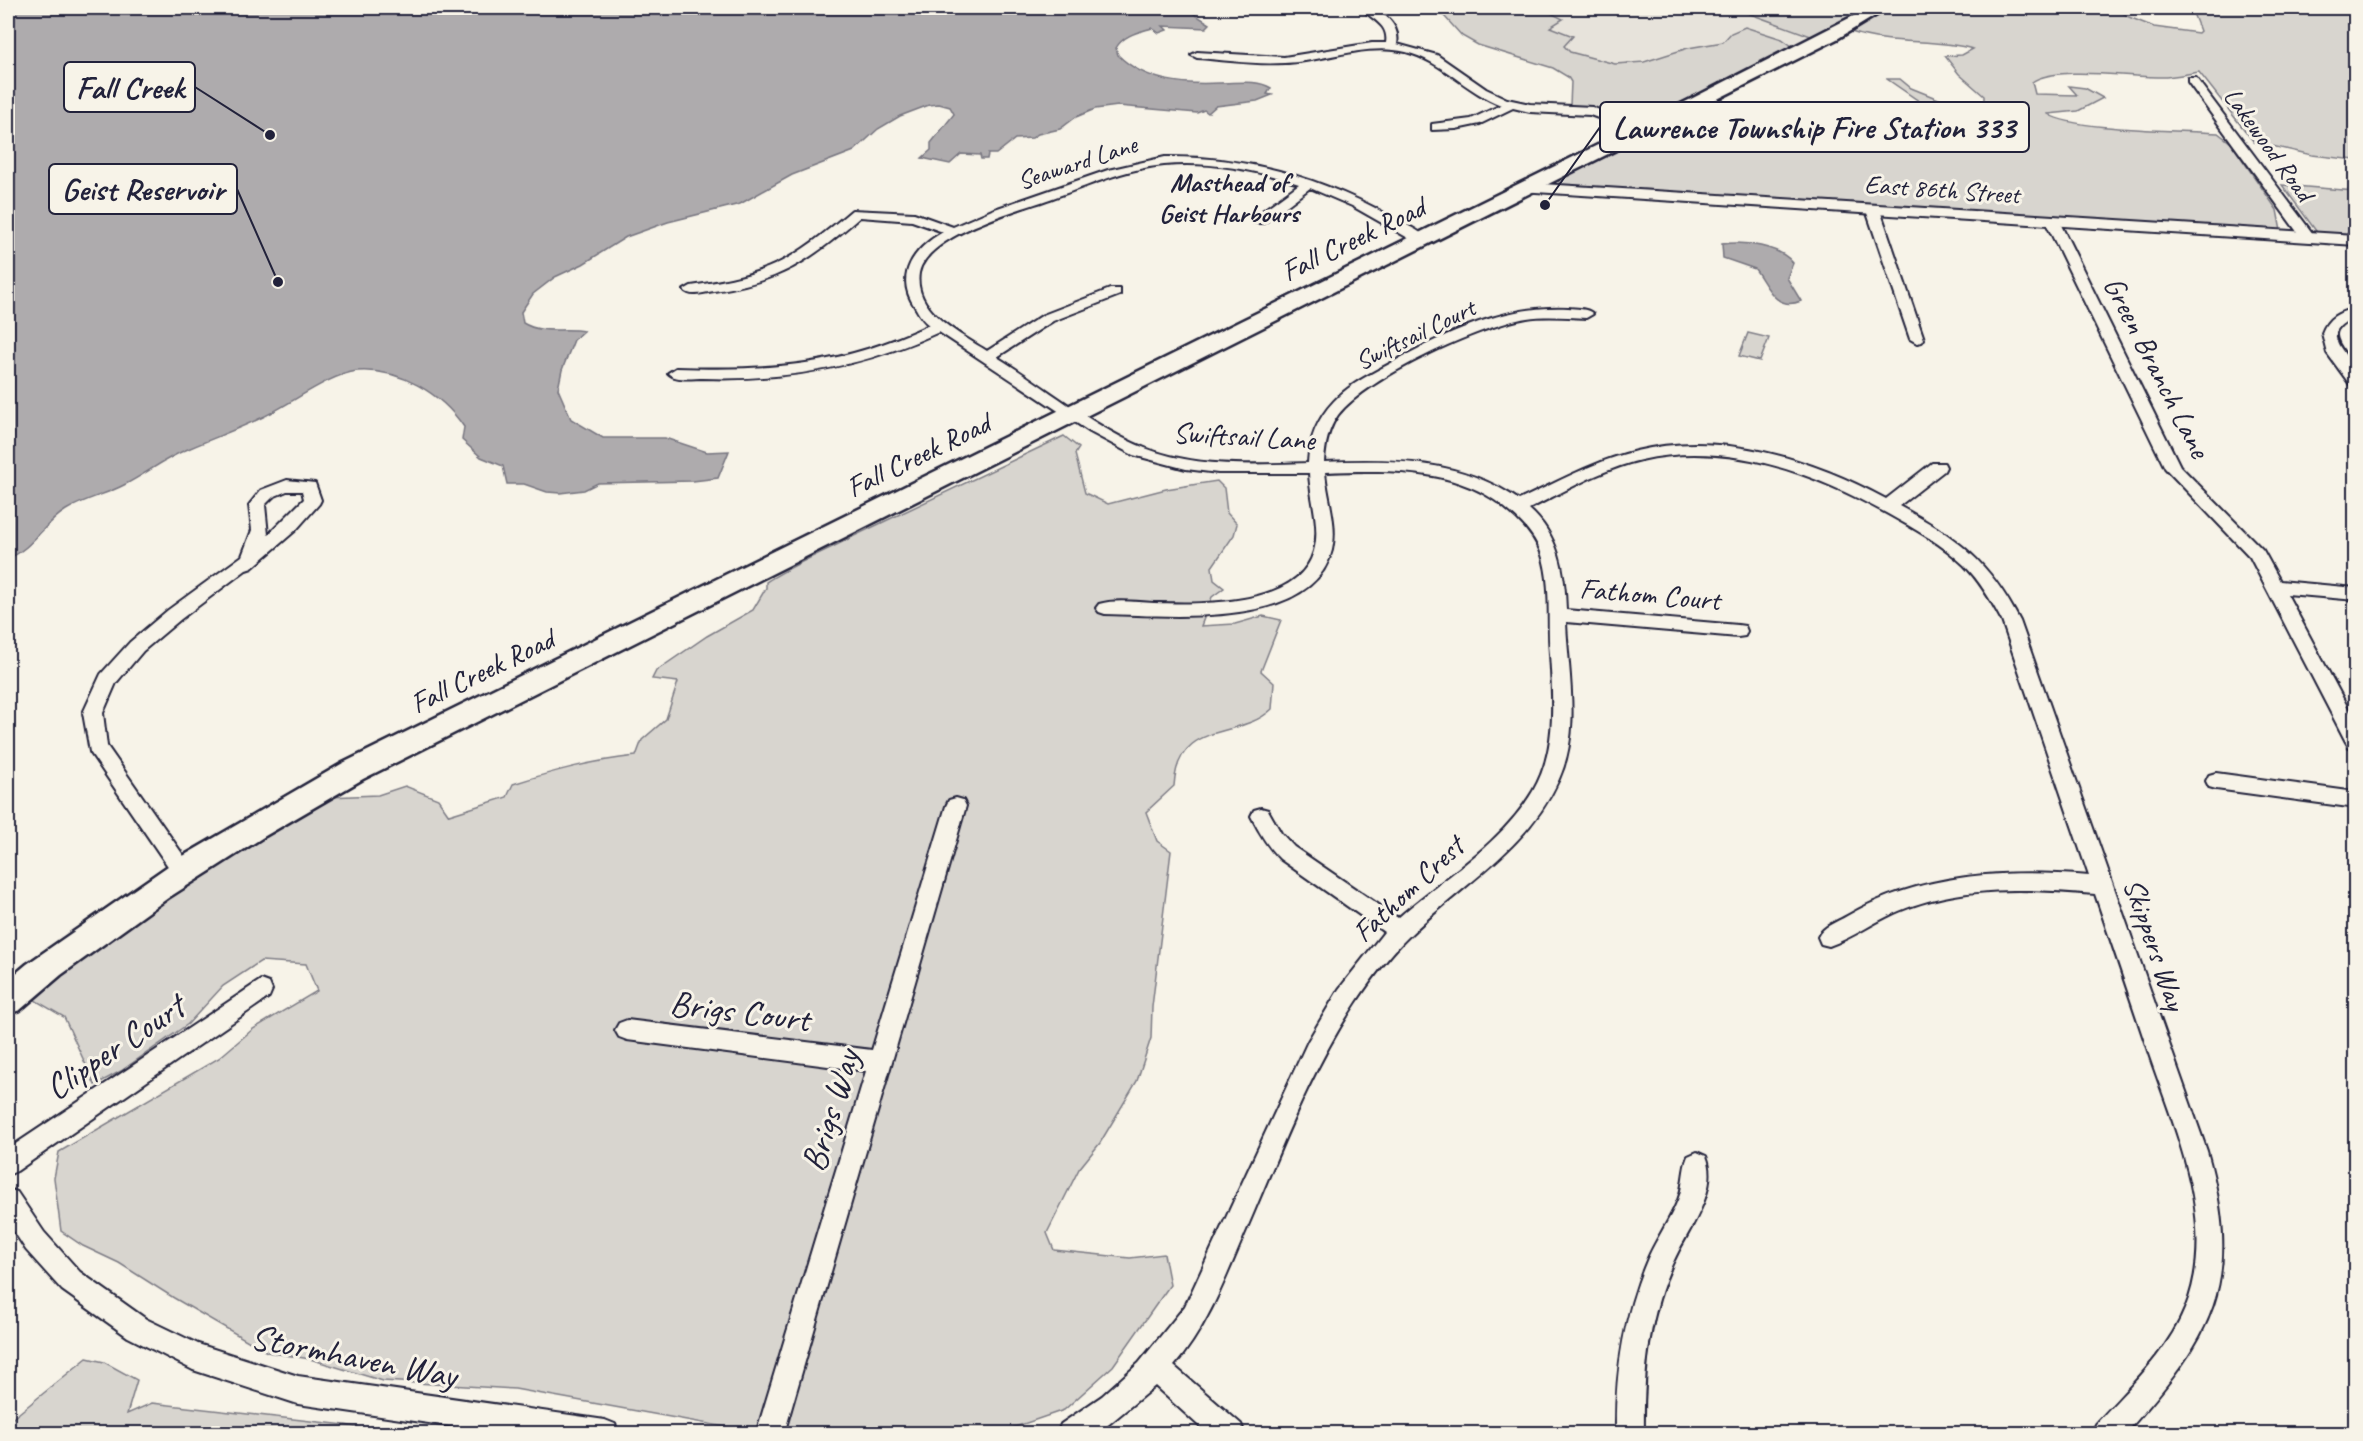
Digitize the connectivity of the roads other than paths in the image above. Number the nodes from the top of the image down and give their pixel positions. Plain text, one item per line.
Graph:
1 (1366, 8) edge
2 (1880, 8) edge
3 (1391, 47) junction
4 (1197, 55) dead end
5 (2192, 80) dead end
6 (1510, 104) junction
7 (1436, 127) dead end
8 (1643, 130) junction
9 (1307, 184) junction
10 (1526, 188) junction
11 (1873, 210) junction
12 (1259, 220) dead end
13 (2052, 221) junction
14 (952, 231) junction
15 (2308, 237) junction
16 (1422, 240) junction
17 (2355, 240) edge
18 (691, 290) dead end
19 (1115, 292) dead end
20 (2355, 312) edge
21 (1586, 314) dead end
22 (940, 326) junction
23 (1917, 339) dead end
24 (987, 357) junction
25 (676, 373) dead end
26 (2355, 382) edge
27 (1072, 414) junction
28 (1938, 467) dead end
29 (1317, 468) junction
30 (1887, 506) junction
31 (1516, 507) junction
32 (246, 564) junction
33 (2275, 588) junction
34 (2355, 594) edge
35 (1105, 608) dead end
36 (1556, 615) junction
37 (1738, 631) dead end
38 (2355, 742) edge
39 (2216, 781) dead end
40 (2355, 800) edge
41 (956, 806) dead end
42 (1261, 816) dead end
43 (184, 872) junction
44 (2104, 886) junction
45 (1399, 931) junction
46 (1829, 937) dead end
47 (261, 990) dead end
48 (8, 1000) edge
49 (627, 1030) dead end
50 (880, 1062) junction
51 (8, 1162) edge
52 (1697, 1164) dead end
53 (8, 1201) edge
54 (1155, 1367) junction
55 (604, 1434) edge
56 (770, 1434) edge
57 (1071, 1434) edge
58 (1231, 1434) edge
59 (1630, 1434) edge
60 (2106, 1434) edge

1 - 3 street
2 - 8 main road, Fall Creek Road
3 - 4 street
3 - 6 street
5 - 15 street, Lakewood Road
6 - 7 street
6 - 8 street
8 - 10 main road, Fall Creek Road
9 - 12 street
9 - 14 street, Seaward Lane
9 - 16 street, Seaward Lane
10 - 11 street, East 86th Street
10 - 16 main road, Fall Creek Road
11 - 13 street, East 86th Street
11 - 23 street
13 - 15 street, East 86th Street
13 - 33 street, Green Branch Lane
14 - 18 street
14 - 22 street, Swiftsail Lane
15 - 17 street, East 86th Street
16 - 27 main road, Fall Creek Road
19 - 24 street
20 - 26 street
21 - 29 street, Swiftsail Court
22 - 24 street, Swiftsail Lane
22 - 25 street
24 - 27 street, Swiftsail Lane
27 - 29 street, Swiftsail Lane
27 - 43 main road, Fall Creek Road
28 - 30 street
29 - 31 street, Swiftsail Lane
29 - 35 street, Swiftsail Court
30 - 31 street, Skippers Way
30 - 44 street, Skippers Way
31 - 36 street, Fathom Crest
32 - 32 street
32 - 43 street
33 - 34 street
33 - 38 street, Green Branch Lane
36 - 37 street, Fathom Court
36 - 45 street, Fathom Crest
39 - 40 street
41 - 50 street, Brigs Way
42 - 45 street
43 - 48 main road, Fall Creek Road
44 - 46 street
44 - 60 street, Skippers Way
45 - 54 street, Fathom Crest
47 - 51 street, Clipper Court
49 - 50 street, Brigs Court
50 - 56 street, Brigs Way
52 - 59 street
53 - 55 street, Stormhaven Way
54 - 57 street
54 - 58 street

